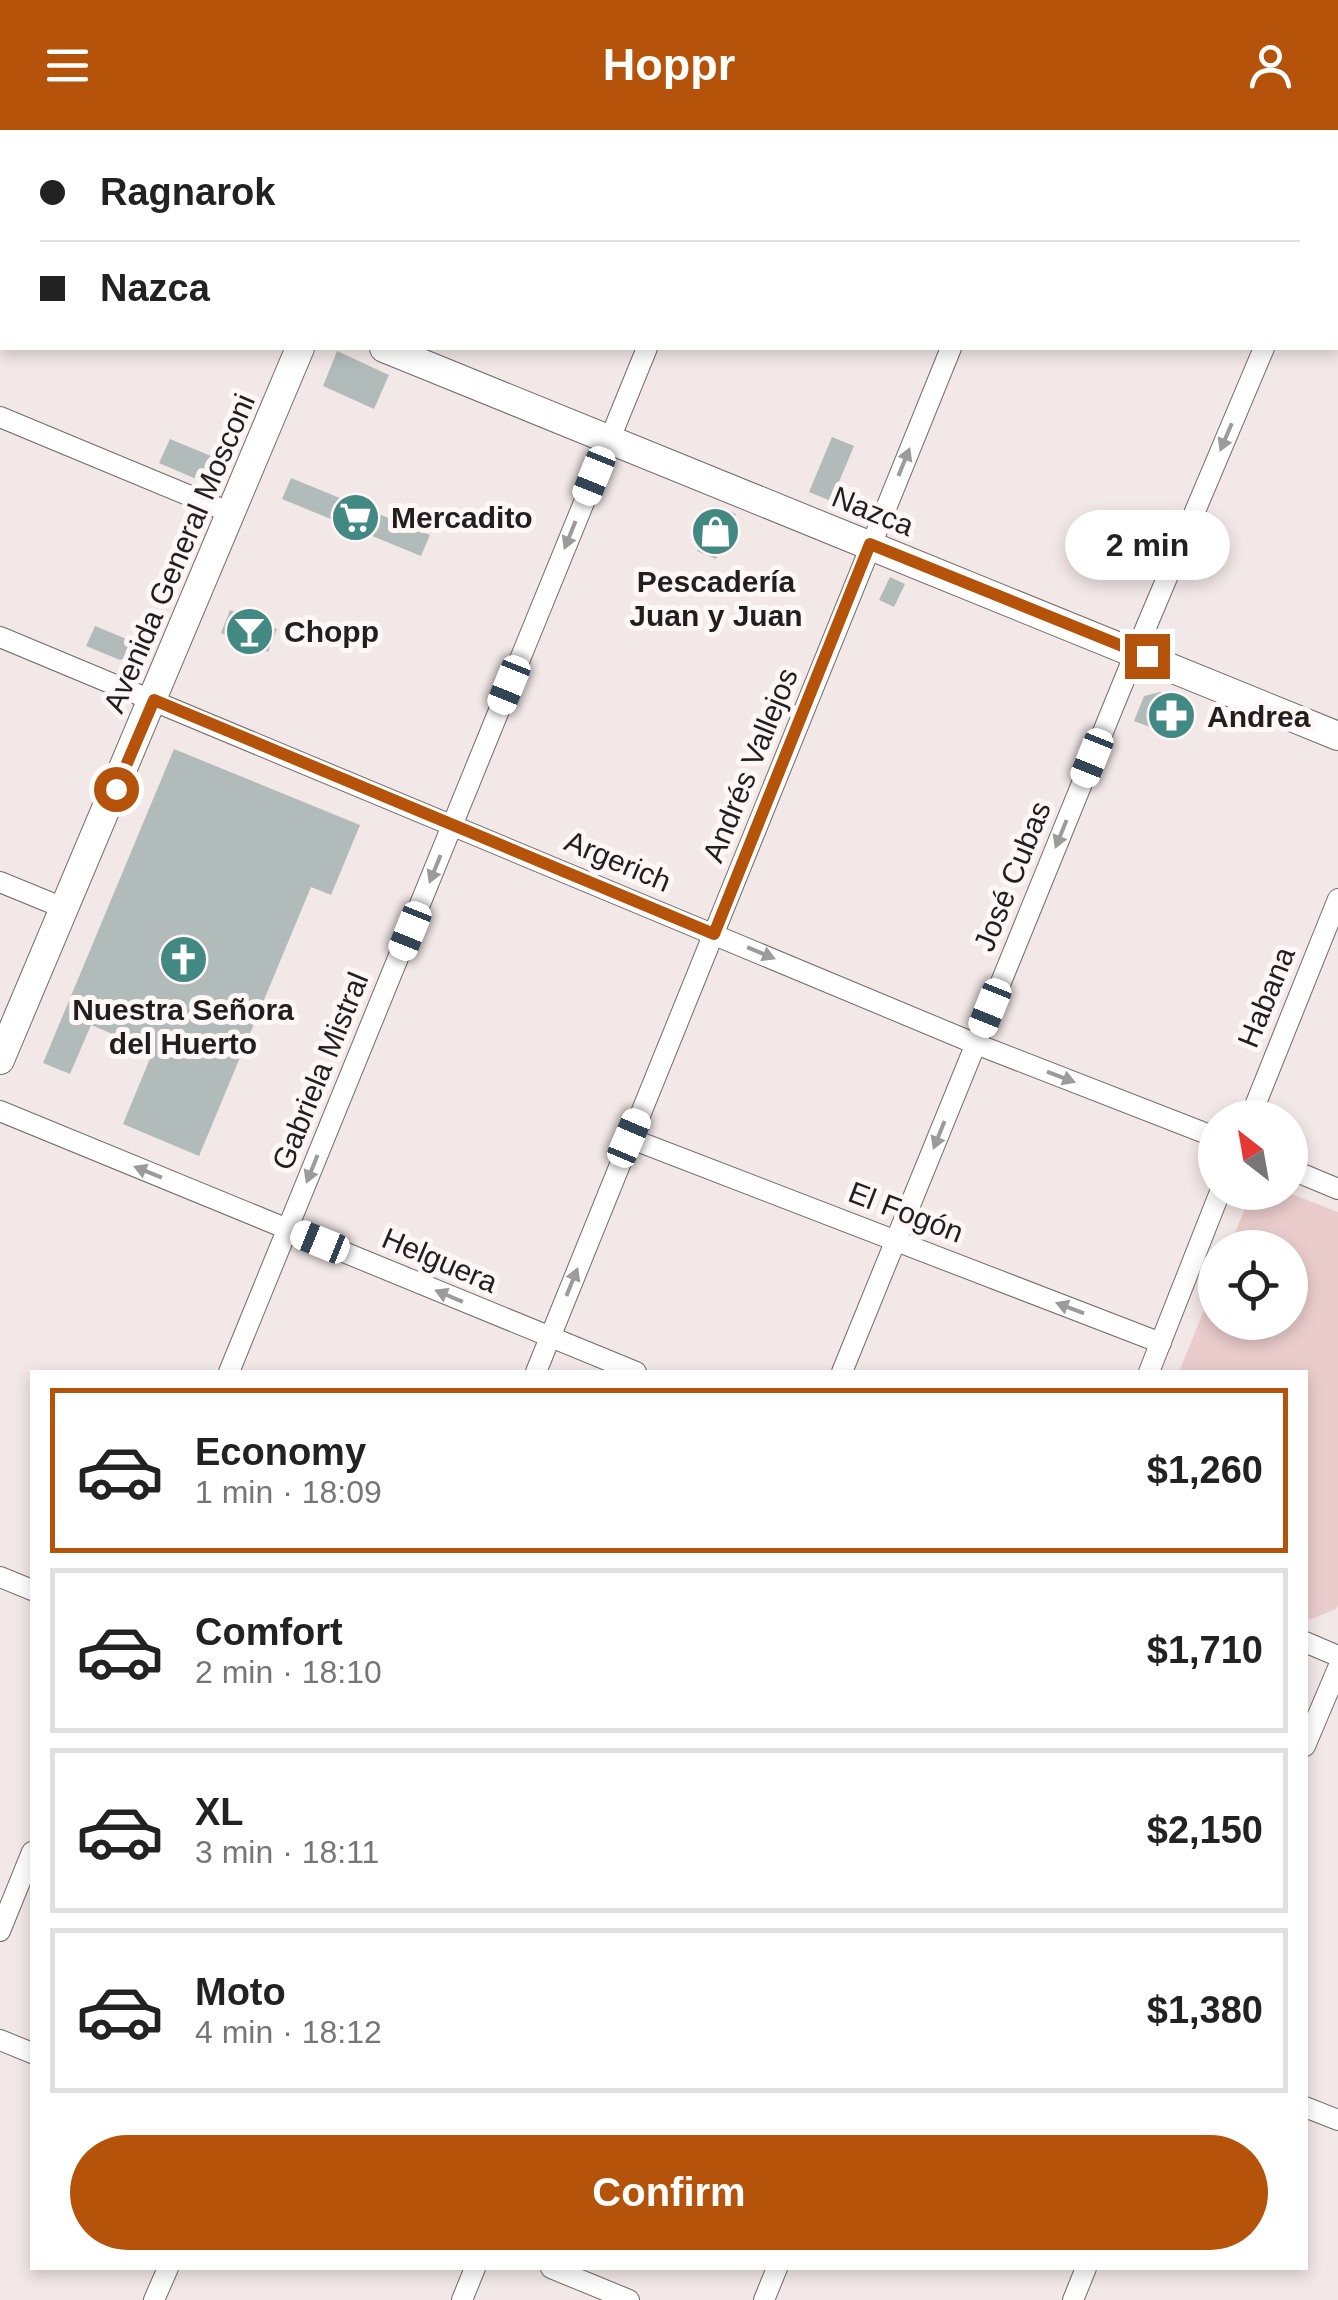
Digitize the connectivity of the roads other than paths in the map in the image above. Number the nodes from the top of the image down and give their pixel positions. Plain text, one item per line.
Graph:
1 (299, 350) edge
2 (389, 350) edge
3 (645, 350) edge
4 (950, 350) edge
5 (1263, 350) edge
6 (0, 417) edge
7 (608, 441) junction
8 (231, 513) junction
9 (870, 544) junction
10 (0, 637) edge
11 (1136, 650) junction
12 (154, 700) junction
13 (1338, 736) edge
14 (453, 825) junction
15 (0, 882) edge
16 (1338, 899) edge
17 (66, 909) junction
18 (714, 934) junction
19 (976, 1044) junction
20 (0, 1060) edge
21 (1257, 1100) edge
22 (0, 1111) edge
23 (1198, 1130) edge
24 (629, 1138) junction
25 (1308, 1176) edge
26 (1338, 1189) edge
27 (1213, 1210) edge
28 (287, 1229) junction
29 (896, 1240) junction
30 (550, 1338) junction
31 (1161, 1343) junction
32 (230, 1370) edge
33 (537, 1370) edge
34 (631, 1370) edge
35 (843, 1370) edge
36 (1149, 1370) edge
37 (0, 1577) edge
38 (30, 1589) edge
39 (1308, 1643) edge
40 (1338, 1656) edge
41 (1338, 1668) edge
42 (1308, 1739) edge
43 (30, 1857) edge
44 (0, 1930) edge
45 (0, 2040) edge
46 (30, 2052) edge
47 (1308, 2108) edge
48 (1338, 2120) edge
49 (167, 2270) edge
50 (474, 2270) edge
51 (556, 2270) edge
52 (777, 2270) edge
53 (1085, 2270) edge
54 (154, 2300) edge
55 (462, 2300) edge
56 (628, 2300) edge
57 (764, 2300) edge
58 (1073, 2300) edge

1 - 8 street, Avenida General Mosconi
2 - 7 street, Nazca
3 - 7 street, Gabriela Mistral
9 -> 4 street, Andrés Vallejos
5 -> 11 street, José Cubas
6 - 8 street
7 - 9 street, Nazca
7 -> 14 street, Gabriela Mistral
8 - 12 street, Avenida General Mosconi
9 - 11 street, Nazca
9 - 18 street, Andrés Vallejos
10 - 12 street, Argerich
11 - 13 street, Nazca
11 -> 19 street, José Cubas
12 - 14 street, Argerich
12 - 17 street, Avenida General Mosconi
14 - 18 street, Argerich
14 -> 28 street, Gabriela Mistral
15 - 17 street
16 - 21 street, Habana
17 - 20 street, Avenida General Mosconi
18 -> 19 street, Argerich
18 - 24 street, Andrés Vallejos
19 -> 23 street, Argerich
19 -> 29 street, José Cubas
28 -> 22 street, Helguera
24 - 29 street, El Fogón
30 -> 24 street, Andrés Vallejos
25 - 26 street
27 - 31 street
30 -> 28 street, Helguera
28 - 32 street, Gabriela Mistral
31 -> 29 street, El Fogón
29 - 35 street, José Cubas
30 - 33 street, Andrés Vallejos
30 - 34 street, Helguera
31 - 36 street
37 - 38 street
39 - 40 street
41 - 42 street
43 - 44 street
45 - 46 street
47 - 48 street
49 - 54 street
50 - 55 street
51 - 56 street
52 - 57 street
53 - 58 street

